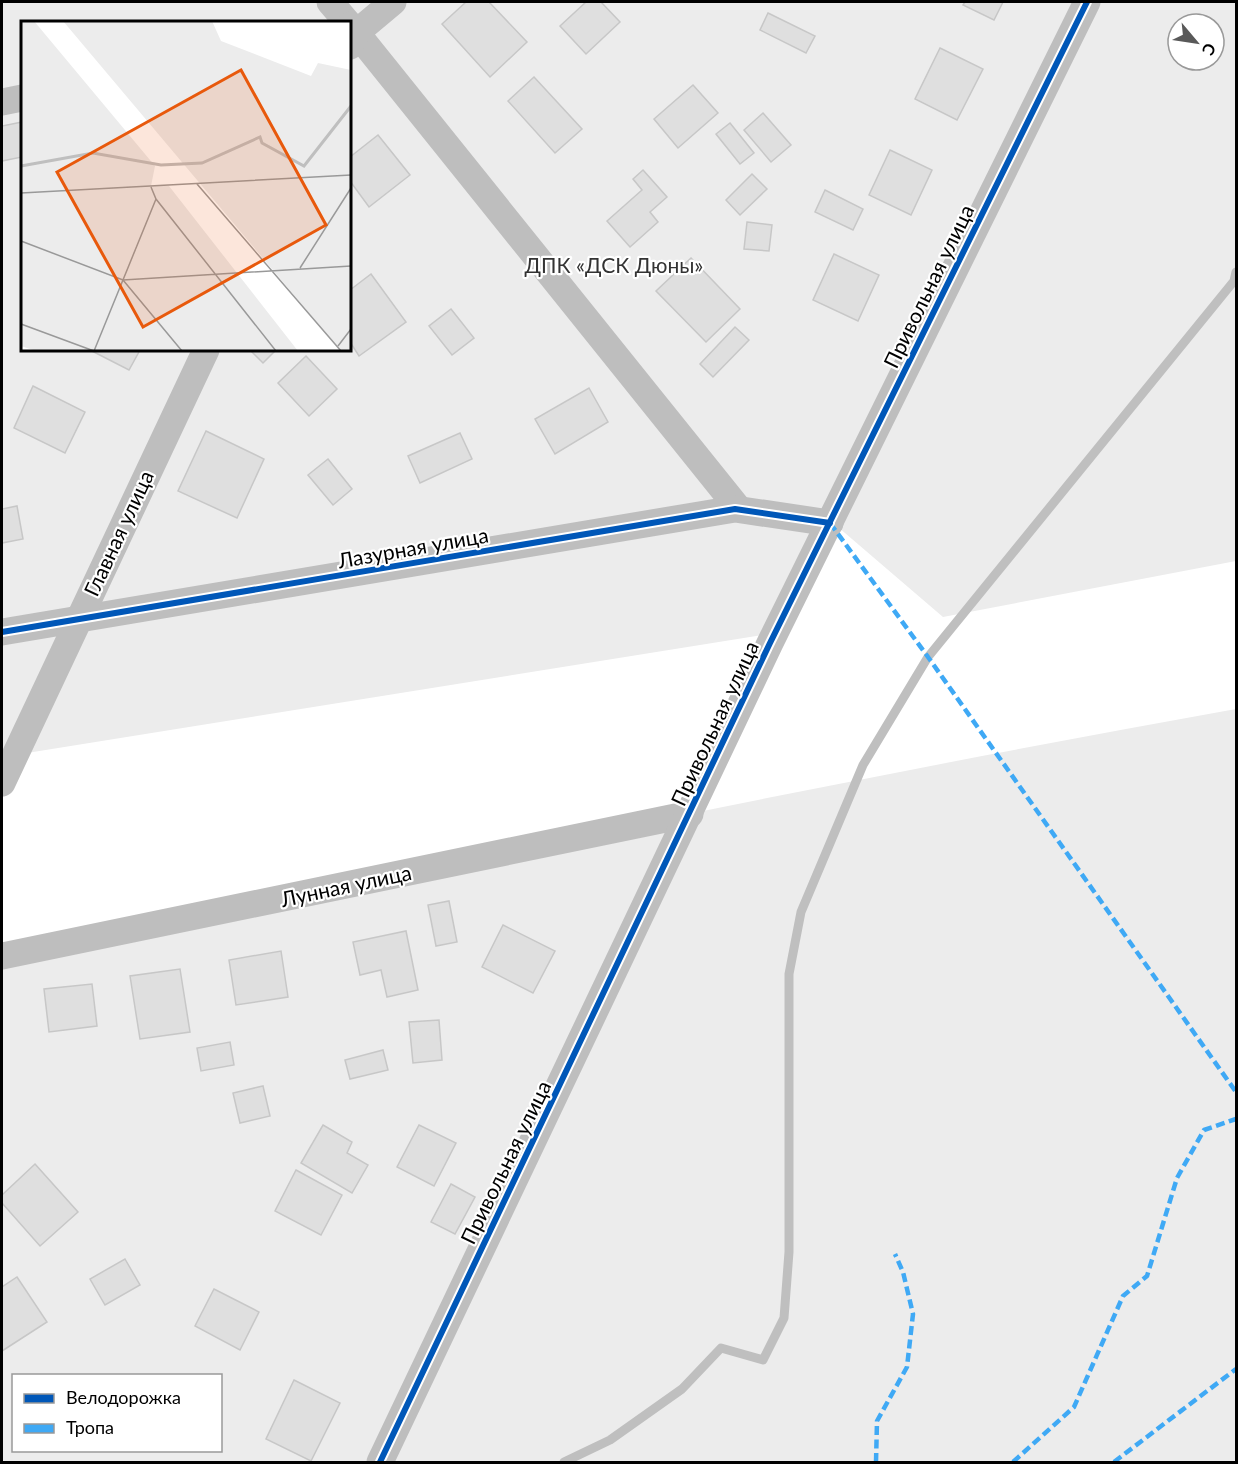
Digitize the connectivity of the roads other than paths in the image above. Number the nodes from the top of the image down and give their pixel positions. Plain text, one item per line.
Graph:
1 (330, 2) edge
2 (393, 2) edge
3 (1087, 2) edge
4 (343, 21) edge
5 (351, 31) edge
6 (351, 33) edge
7 (21, 98) edge
8 (2, 102) edge
9 (206, 351) edge
10 (738, 508) junction
11 (830, 523) junction
12 (77, 621) junction
13 (2, 632) edge
14 (2, 783) edge
15 (690, 814) junction
16 (2, 956) edge
17 (380, 1462) edge

1 - 4 street
2 - 5 street
3 - 11 street, Привольная улица
6 - 10 street
7 - 8 street
9 - 12 street, Главная улица
10 - 11 street, Лазурная улица
10 - 12 street, Лазурная улица
11 - 15 street, Привольная улица
12 - 13 street, Лазурная улица
12 - 14 street, Главная улица
15 - 16 street, Лунная улица
15 - 17 street, Привольная улица

